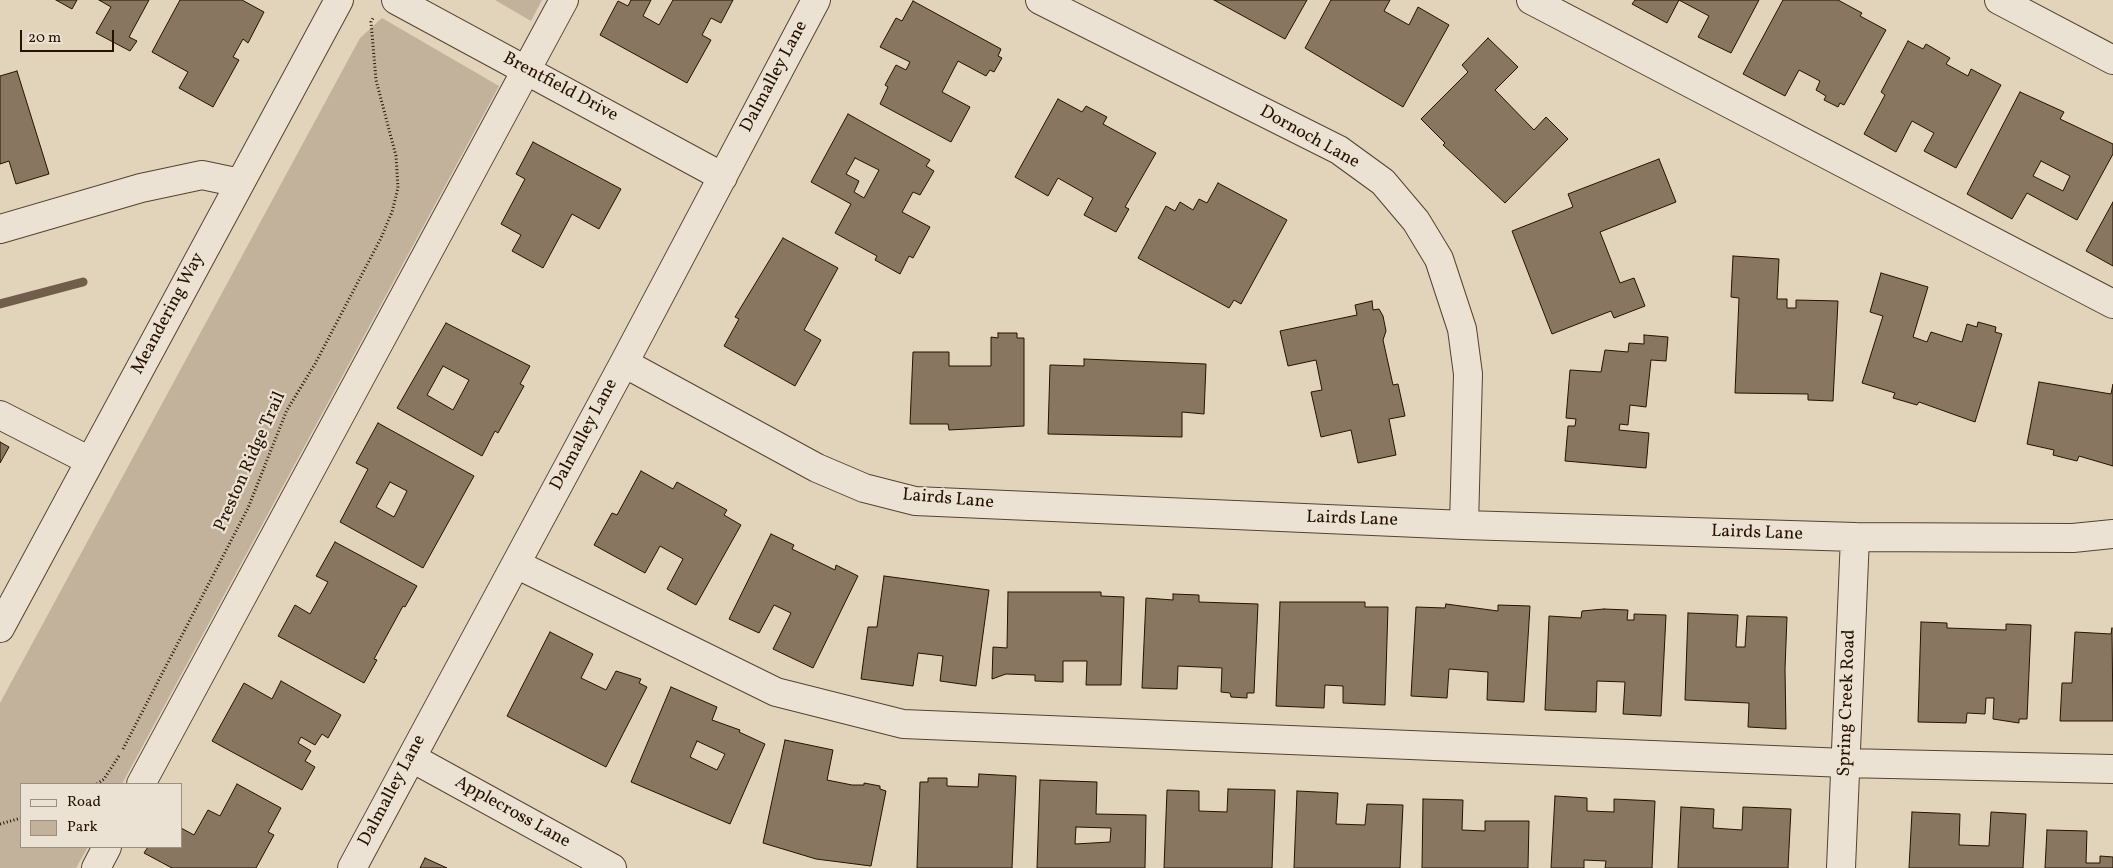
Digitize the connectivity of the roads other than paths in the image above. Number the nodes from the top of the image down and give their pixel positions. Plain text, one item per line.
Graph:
1 (339, 0) edge
2 (396, 0) edge
3 (564, 0) edge
4 (816, 0) edge
5 (1040, 0) edge
6 (1531, 0) edge
7 (1999, 0) edge
8 (2113, 60) edge
9 (526, 70) junction
10 (723, 177) junction
11 (240, 183) junction
12 (0, 229) edge
13 (2113, 304) edge
14 (624, 363) junction
15 (0, 416) edge
16 (90, 461) junction
17 (1464, 525) junction
18 (2113, 534) edge
19 (1855, 537) junction
20 (516, 564) junction
21 (0, 628) edge
22 (412, 758) junction
23 (1845, 763) junction
24 (2113, 770) edge
25 (142, 783) edge
26 (106, 848) edge
27 (96, 868) edge
28 (352, 868) edge
29 (612, 868) edge
30 (1841, 868) edge

1 - 11 street, Meandering Way
2 - 9 street, Brentfield Drive
3 - 9 street
4 - 10 street, Dalmalley Lane
5 - 17 street, Dornoch Lane
6 - 13 street
7 - 8 street
9 - 10 street, Brentfield Drive
9 - 25 street
10 - 14 street, Dalmalley Lane
11 - 12 street
11 - 16 street, Meandering Way
14 - 17 street, Lairds Lane
14 - 20 street, Dalmalley Lane
15 - 16 street
16 - 21 street, Meandering Way
17 - 19 street, Lairds Lane
18 - 19 street, Lairds Lane
19 - 23 street, Spring Creek Road
20 - 22 street, Dalmalley Lane
20 - 23 street
22 - 28 street, Dalmalley Lane
22 - 29 street, Applecross Lane
23 - 24 street
23 - 30 street, Spring Creek Road
26 - 27 street

